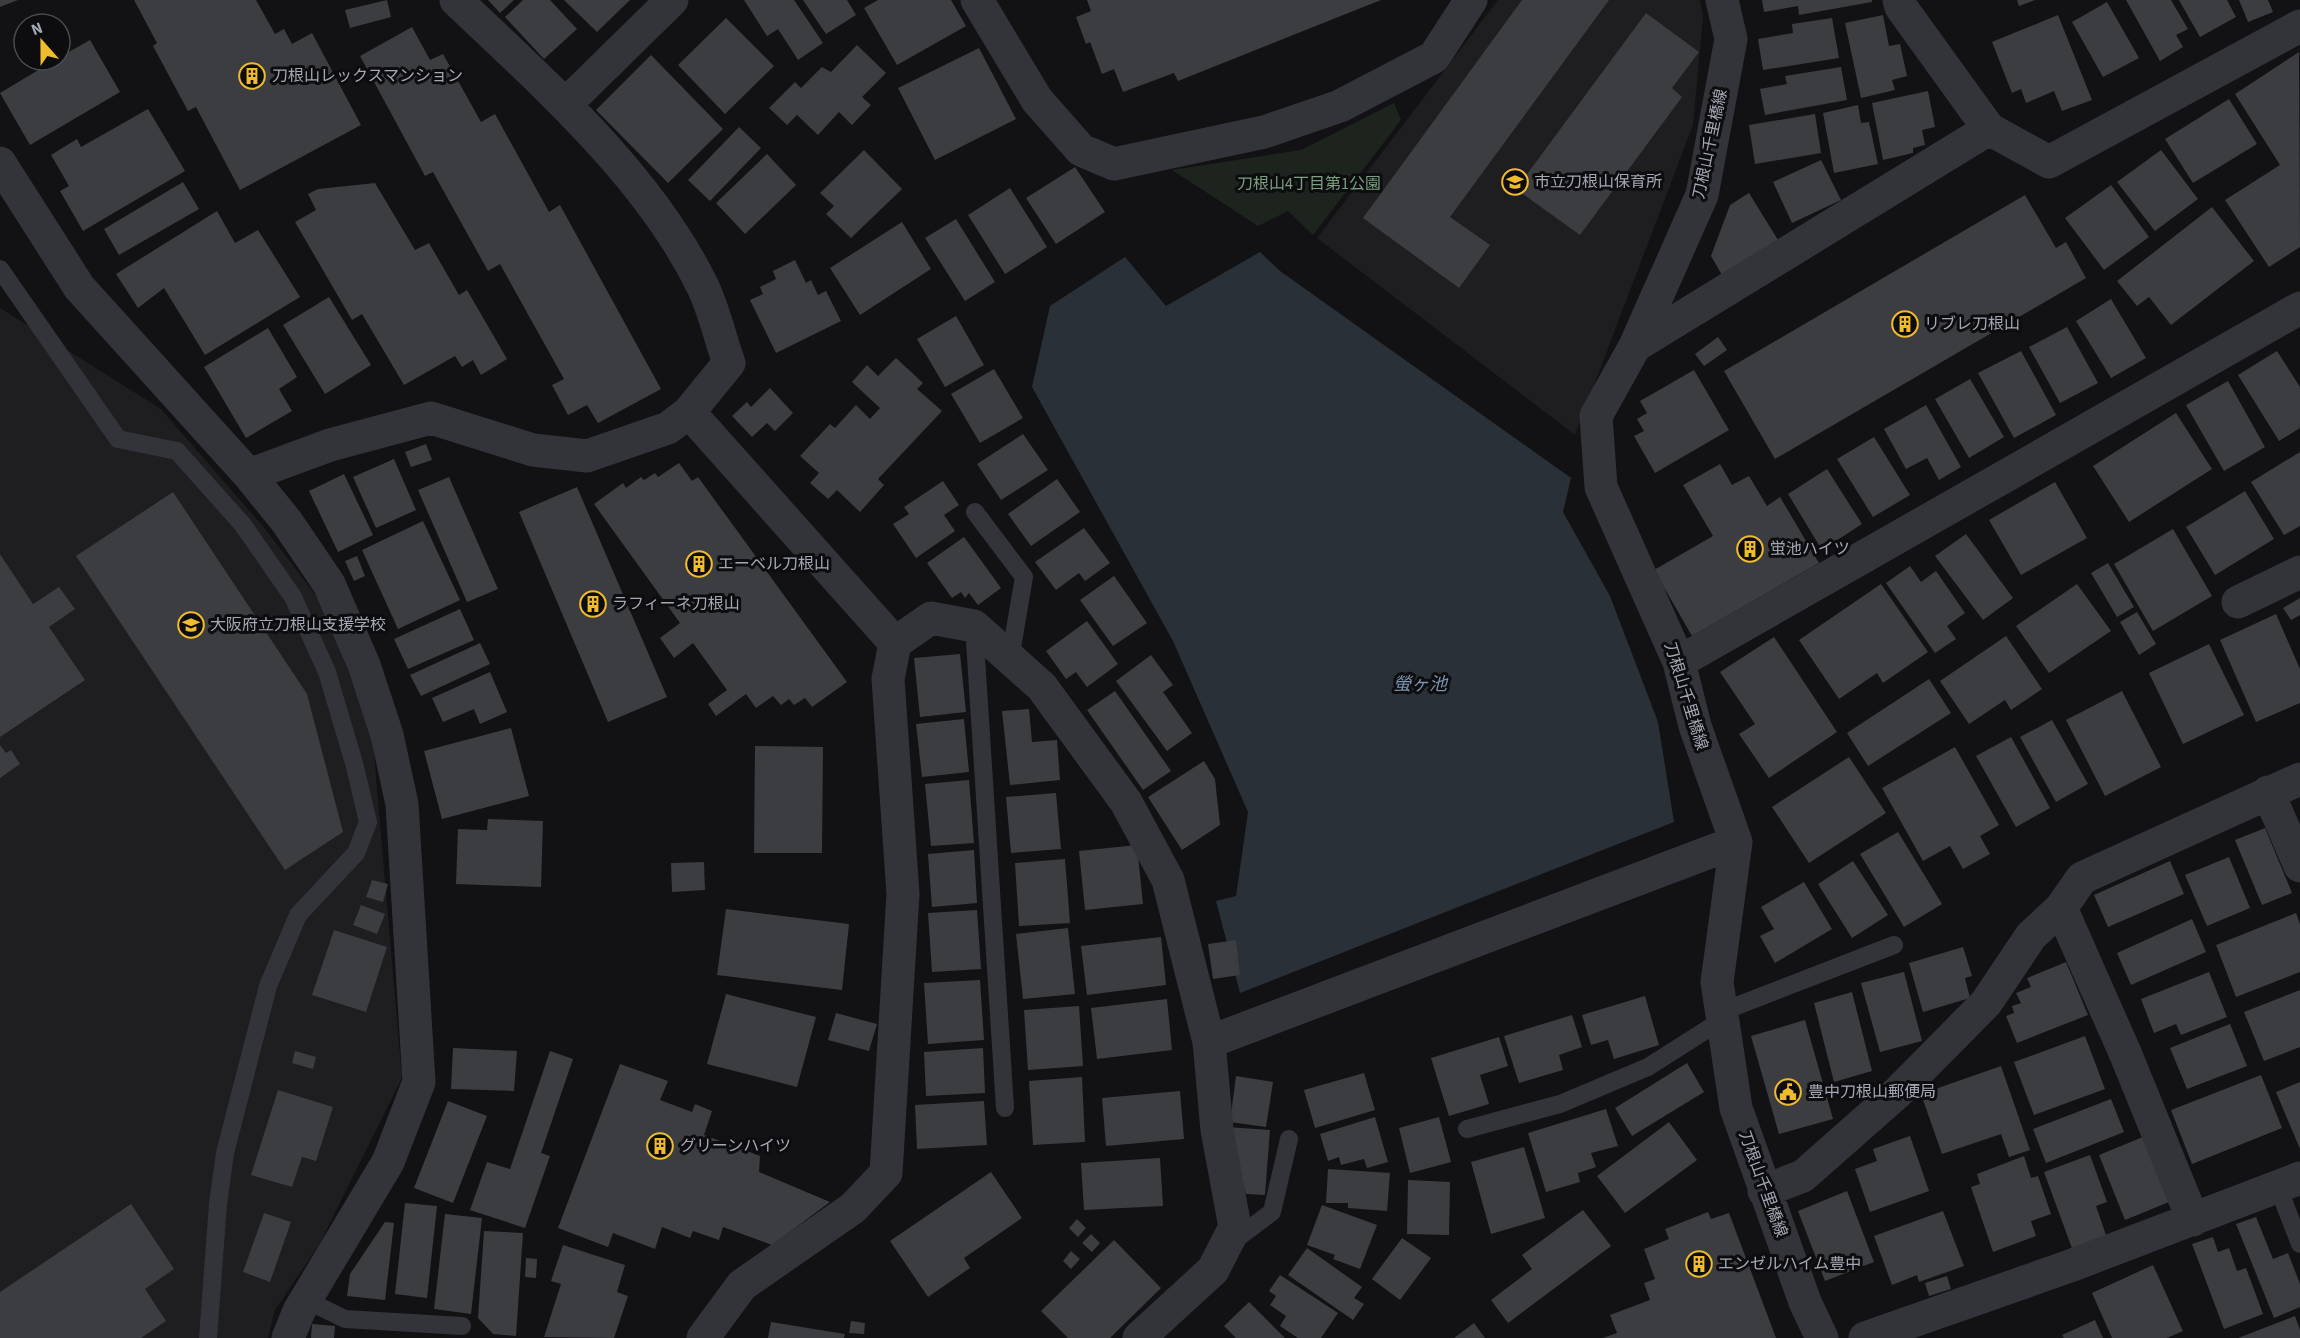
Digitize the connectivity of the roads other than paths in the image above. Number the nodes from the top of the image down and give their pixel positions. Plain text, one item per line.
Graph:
1 (456, 0) edge
2 (672, 0) edge
3 (977, 0) edge
4 (1471, 0) edge
5 (1722, 0) edge
6 (1899, 0) edge
7 (2300, 26) edge
8 (566, 104) junction
9 (1989, 129) junction
10 (0, 163) edge
11 (0, 269) edge
12 (2300, 308) edge
13 (1635, 346) junction
14 (689, 412) junction
15 (249, 475) junction
16 (975, 512) dead end
17 (2300, 572) edge
18 (2238, 602) dead end
19 (974, 626) junction
20 (895, 643) junction
21 (1011, 659) junction
22 (1679, 662) junction
23 (2300, 779) edge
24 (2268, 792) junction
25 (1736, 842) junction
26 (2300, 866) edge
27 (2061, 908) junction
28 (1894, 945) dead end
29 (1722, 1016) junction
30 (1209, 1042) junction
31 (1005, 1108) dead end
32 (1467, 1129) dead end
33 (1289, 1139) dead end
34 (2289, 1183) edge
35 (1764, 1191) junction
36 (2193, 1220) junction
37 (2300, 1244) edge
38 (1224, 1248) junction
39 (306, 1300) junction
40 (462, 1326) dead end
41 (208, 1338) edge
42 (288, 1338) edge
43 (703, 1338) edge
44 (1139, 1338) edge
45 (1822, 1338) edge
46 (1865, 1338) edge

1 - 8 street
2 - 8 street
3 - 4 street
5 - 13 street, 刀根山千里橋線
6 - 9 street
7 - 9 street
8 - 14 street
9 - 13 street
10 - 15 street
11 - 41 lane
12 - 22 street
13 - 22 street, 刀根山千里橋線
14 - 15 street
14 - 20 street
15 - 39 street
16 - 21 lane
17 - 18 street
19 - 20 street
19 - 21 street
19 - 31 lane
20 - 43 street
21 - 30 street
22 - 25 street, 刀根山千里橋線
23 - 24 street
24 - 26 street
24 - 27 street
25 - 29 street, 刀根山千里橋線
25 - 30 street
27 - 35 street
27 - 36 street
28 - 29 lane
29 - 32 lane
29 - 35 street, 刀根山千里橋線
30 - 38 street
33 - 38 lane
34 - 36 street
34 - 37 lane
35 - 45 street, 刀根山千里橋線
36 - 46 street
38 - 44 street
39 - 40 lane
39 - 42 street

